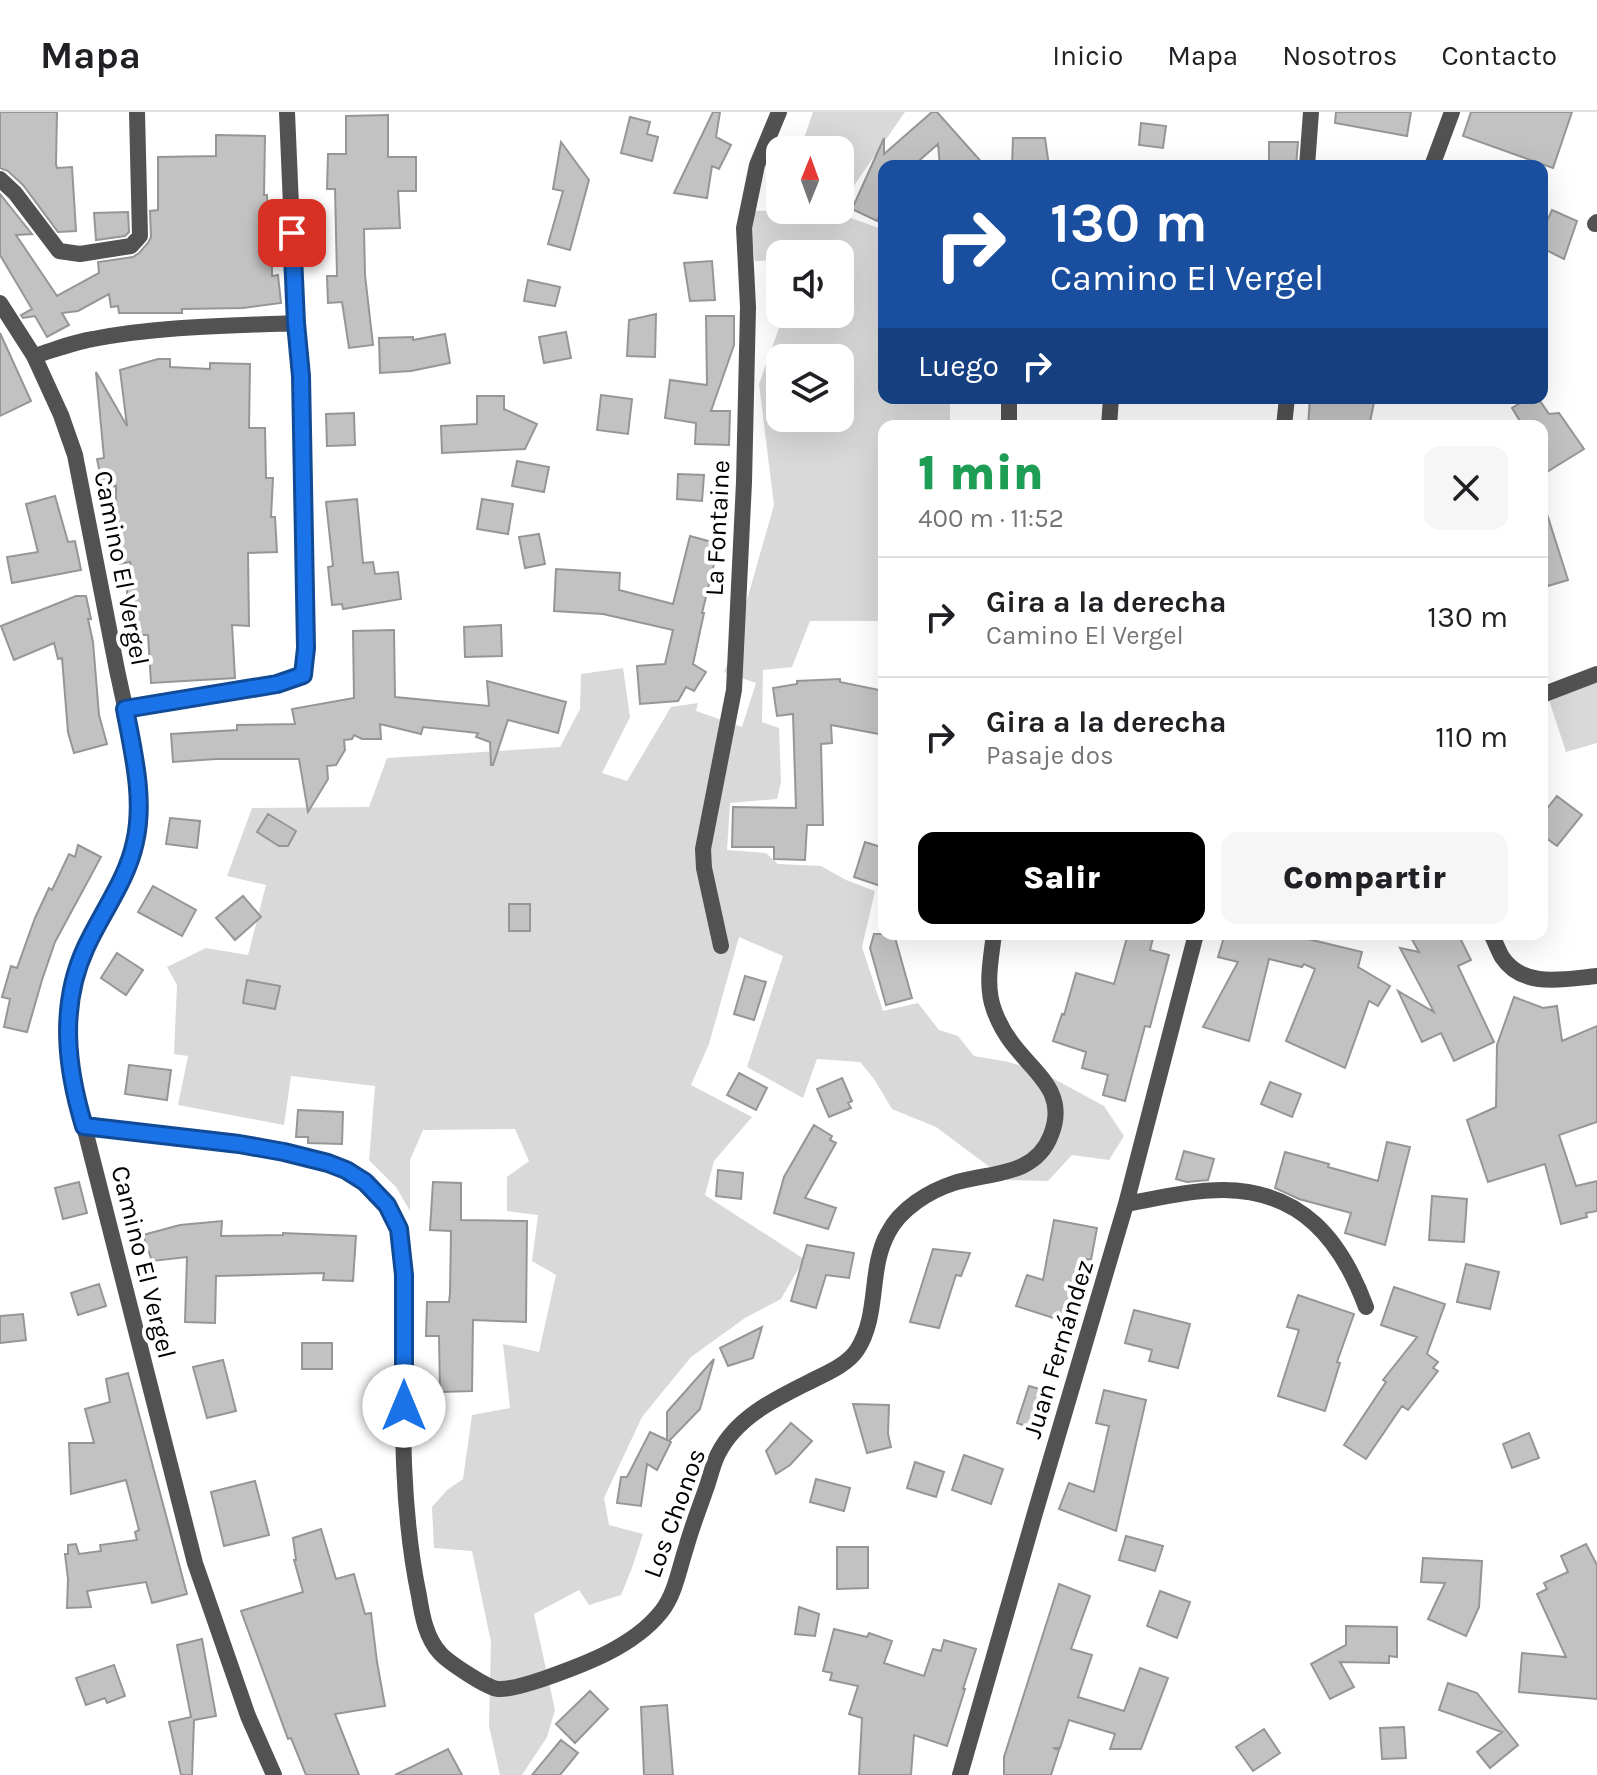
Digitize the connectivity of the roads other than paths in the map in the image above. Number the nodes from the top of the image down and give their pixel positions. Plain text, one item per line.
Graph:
1 (137, 112) edge
2 (287, 112) edge
3 (779, 112) edge
4 (1311, 112) edge
5 (1452, 112) edge
6 (1307, 160) edge
7 (1434, 160) edge
8 (0, 179) edge
9 (0, 303) edge
10 (296, 323) junction
11 (34, 356) junction
12 (1597, 674) edge
13 (1548, 693) edge
14 (125, 709) junction
15 (993, 940) edge
16 (1194, 940) edge
17 (1494, 940) edge
18 (721, 946) dead end
19 (1597, 976) edge
20 (84, 1126) junction
21 (1126, 1204) junction
22 (1366, 1307) dead end
23 (274, 1775) edge
24 (960, 1775) edge

1 - 8 street
2 - 10 street
3 - 18 street, La Fontaine
4 - 6 street
5 - 7 street
9 - 11 street, Camino El Vergel
10 - 11 street
10 - 14 street
11 - 14 street, Camino El Vergel
12 - 13 street
14 - 20 street, Camino El Vergel
15 - 20 street, Los Chonos
16 - 21 street, Juan Fernández
17 - 19 street
20 - 23 street, Camino El Vergel
21 - 22 street
21 - 24 street, Juan Fernández

